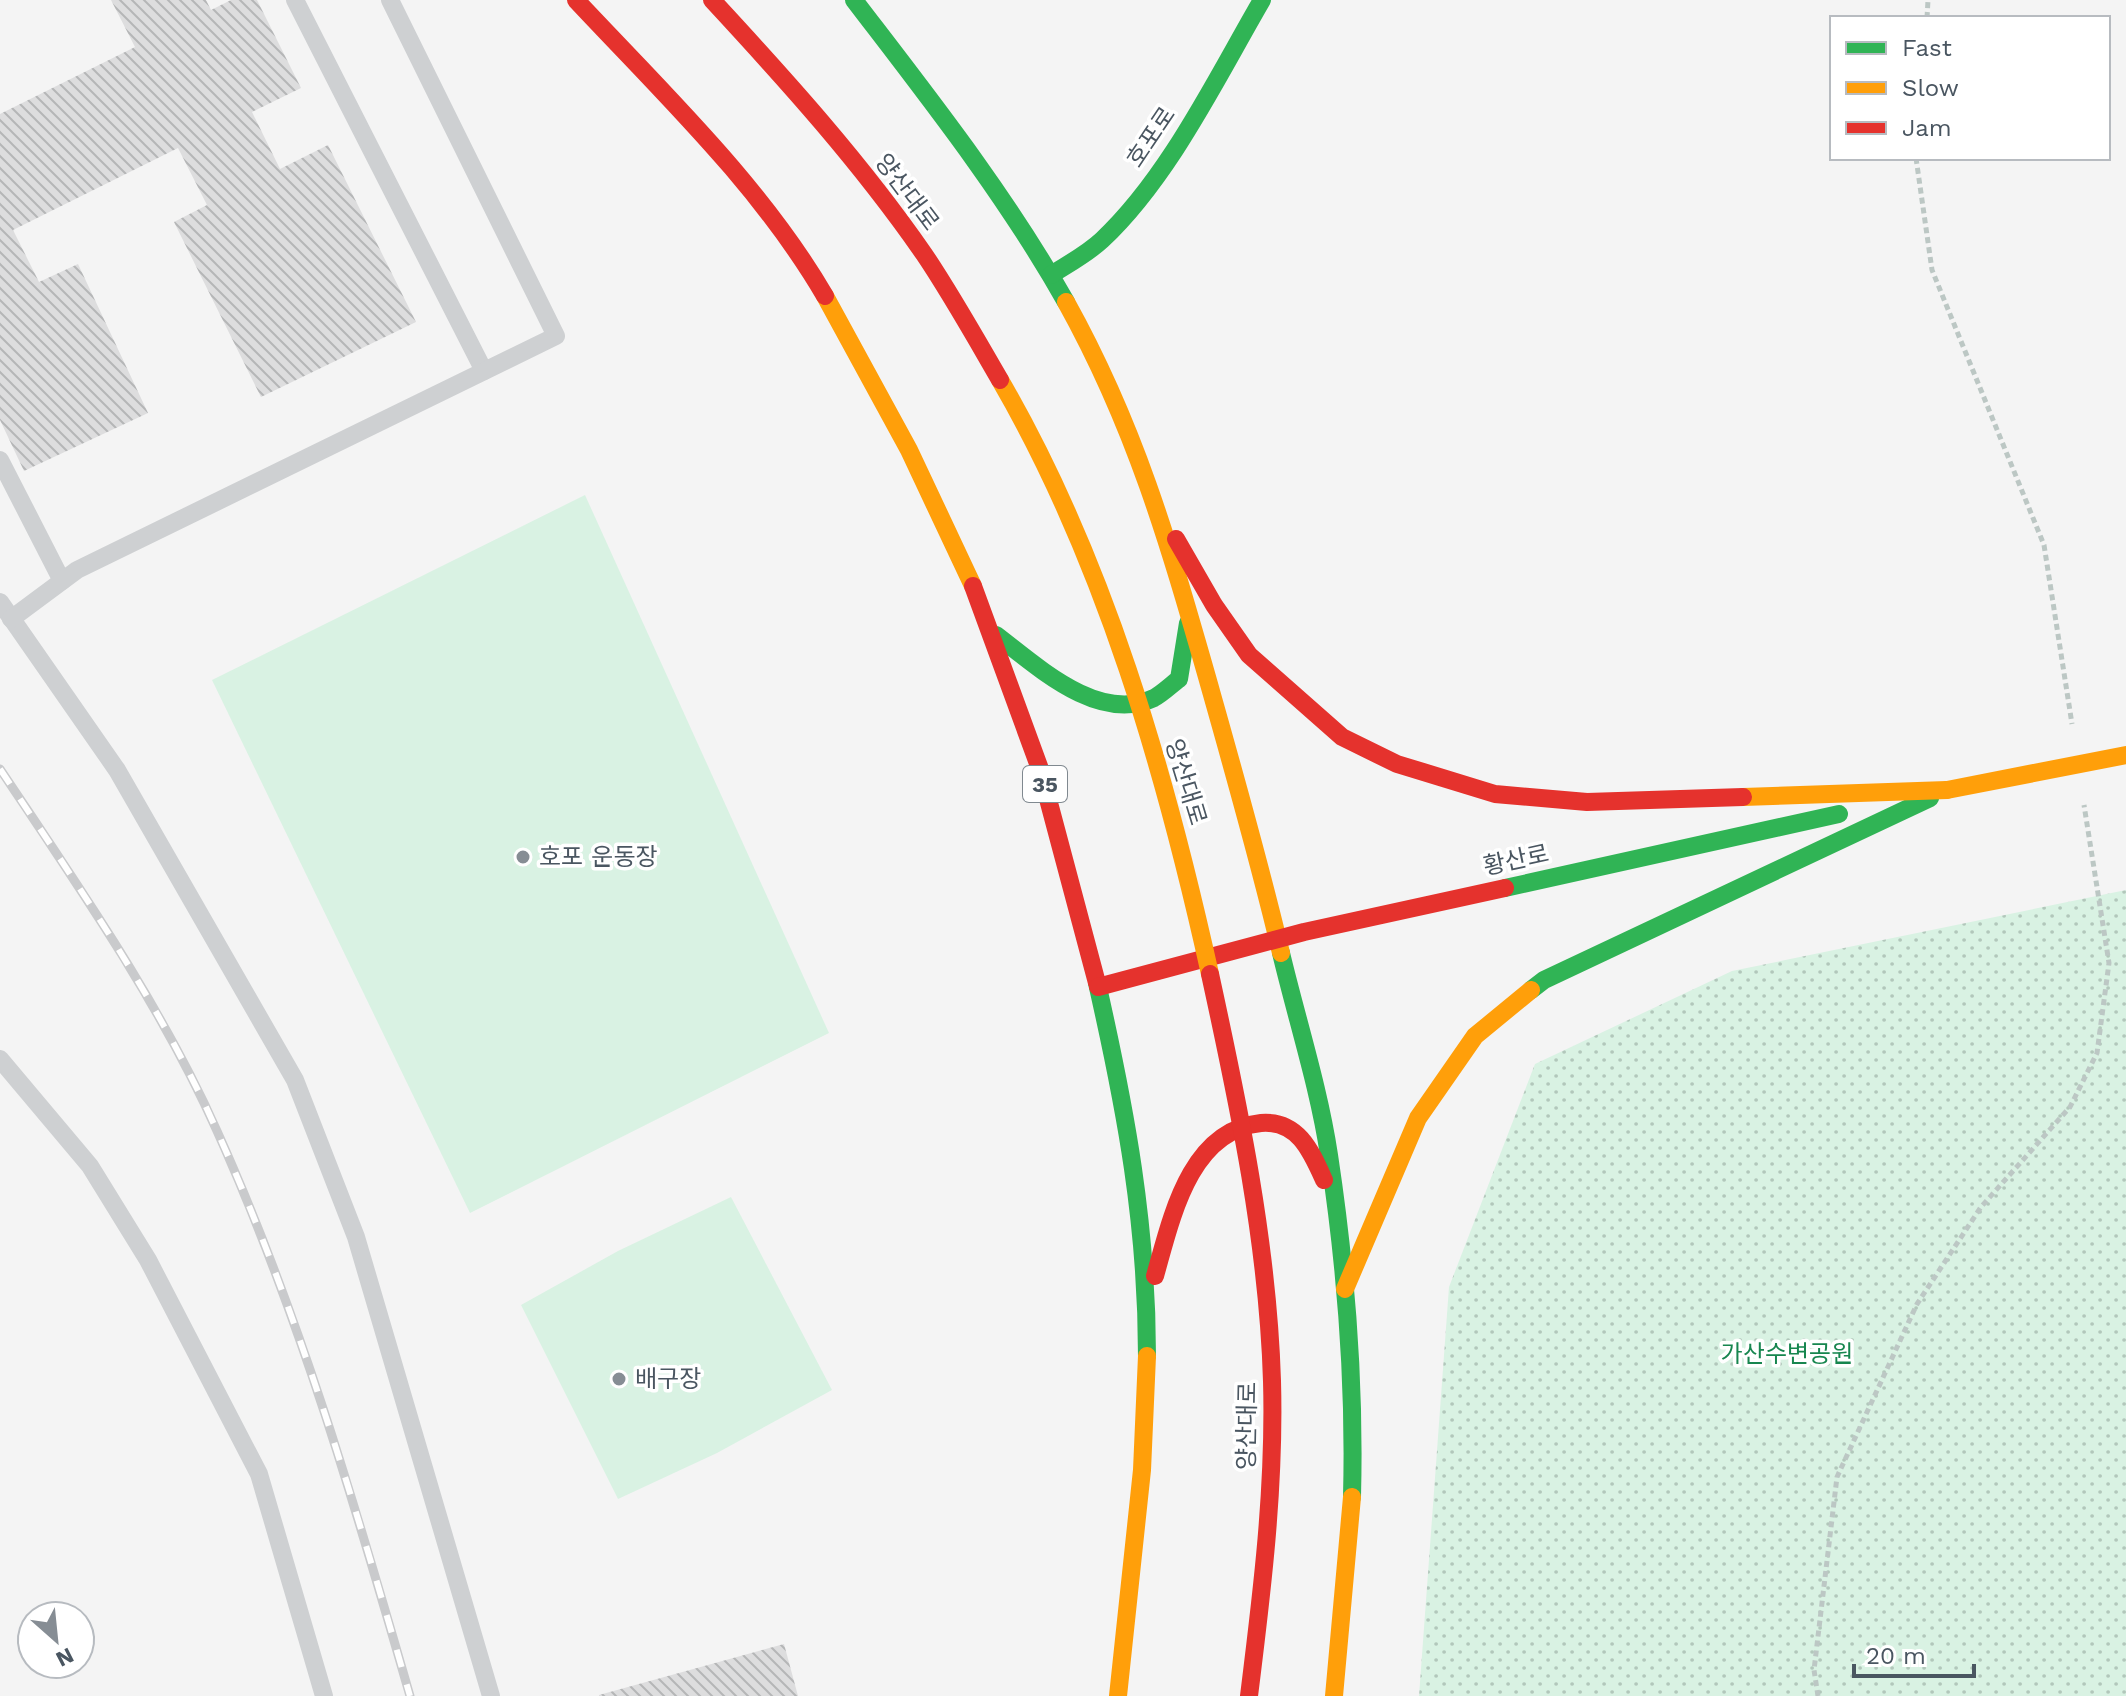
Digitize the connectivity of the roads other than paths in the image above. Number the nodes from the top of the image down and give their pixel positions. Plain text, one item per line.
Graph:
1 (295, 0) edge
2 (390, 0) edge
3 (576, 0) edge
4 (712, 0) edge
5 (854, 0) edge
6 (1262, 0) edge
7 (1051, 275) junction
8 (484, 371) junction
9 (0, 460) edge
10 (1160, 512) junction
11 (62, 581) junction
12 (0, 602) edge
13 (1189, 615) junction
14 (11, 619) junction
15 (996, 635) junction
16 (2126, 755) edge
17 (1947, 790) junction
18 (1278, 939) junction
19 (1098, 987) junction
20 (0, 1059) edge
21 (1338, 1212) junction
22 (1345, 1289) junction
23 (1145, 1318) junction
24 (324, 1696) edge
25 (491, 1696) edge
26 (1118, 1696) edge
27 (1249, 1696) edge
28 (1334, 1696) edge

1 - 8 lane
2 - 8 lane
3 - 15 main road, 35
4 - 27 main road, 양산대로, bridge
5 - 7 main road
6 - 7 main road, 호포로
7 - 10 main road
8 - 11 lane
9 - 11 lane
10 - 13 main road
10 - 17 main road
11 - 14 lane
12 - 14 lane
13 - 15 main road
13 - 18 main road
14 - 25 lane
15 - 19 main road, 35
16 - 17 main road, bridge
17 - 18 main road, 황산로
17 - 22 main road
18 - 19 main road, 황산로
18 - 21 main road
19 - 23 main road, 35
20 - 24 lane
21 - 22 main road
21 - 23 main road
22 - 28 main road
23 - 26 main road, 35

